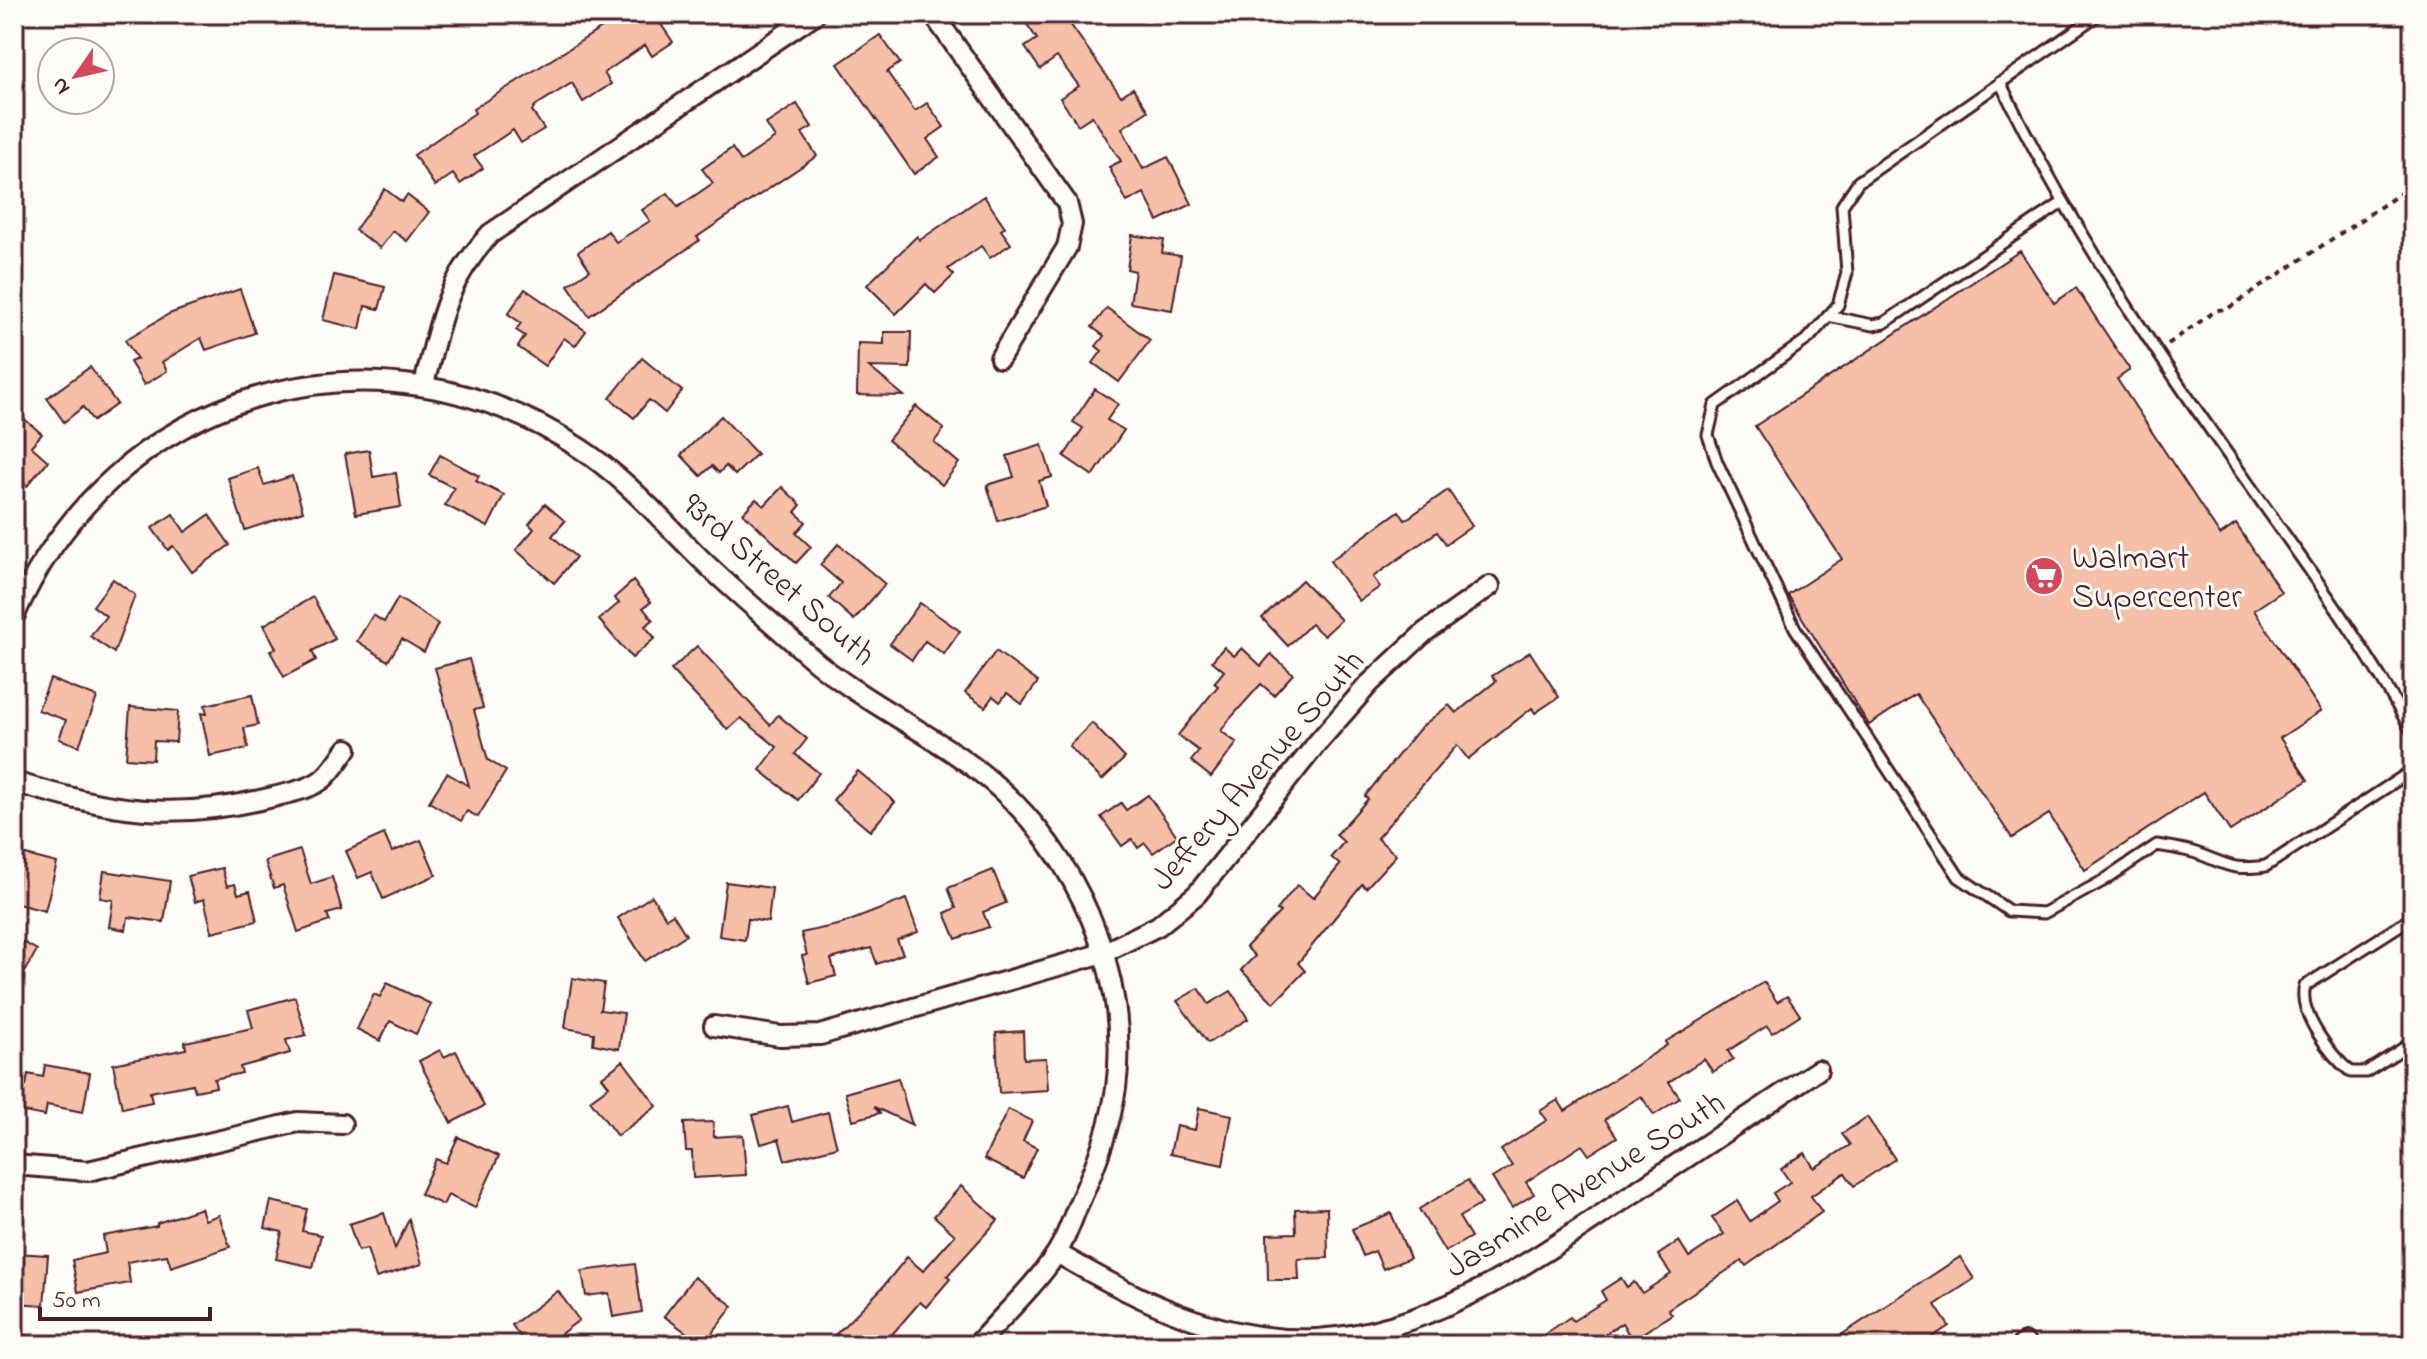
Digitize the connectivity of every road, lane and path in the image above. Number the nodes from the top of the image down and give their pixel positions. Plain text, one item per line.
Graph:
1 (815, 14) edge
2 (933, 14) edge
3 (2099, 14) edge
4 (2000, 82) junction
5 (2413, 185) edge
6 (2062, 203) junction
7 (1828, 316) junction
8 (2158, 351) junction
9 (1000, 358) dead end
10 (424, 384) junction
11 (1490, 586) dead end
12 (14, 617) edge
13 (2413, 709) edge
14 (2403, 715) junction
15 (2413, 734) edge
16 (347, 749) dead end
17 (2413, 770) edge
18 (14, 782) edge
19 (2413, 917) edge
20 (1103, 953) junction
21 (714, 1026) dead end
22 (2413, 1042) edge
23 (1818, 1070) dead end
24 (342, 1124) dead end
25 (14, 1165) edge
26 (1057, 1253) junction
27 (1314, 1342) edge
28 (977, 1345) edge

1 - 10 street
2 - 9 street
3 - 4 lane
4 - 6 lane
4 - 7 lane
5 - 8 path
6 - 7 lane
6 - 8 lane
7 - 17 lane
8 - 14 lane
10 - 12 street, 93rd Street South
10 - 20 street, 93rd Street South
11 - 20 street, Jeffery Avenue South
13 - 14 lane
14 - 15 lane
16 - 18 street
19 - 22 lane
20 - 21 street, Jeffery Avenue South
20 - 26 street
23 - 27 street, Jasmine Avenue South
24 - 25 street
26 - 27 street, Jasmine Avenue South
26 - 28 street

